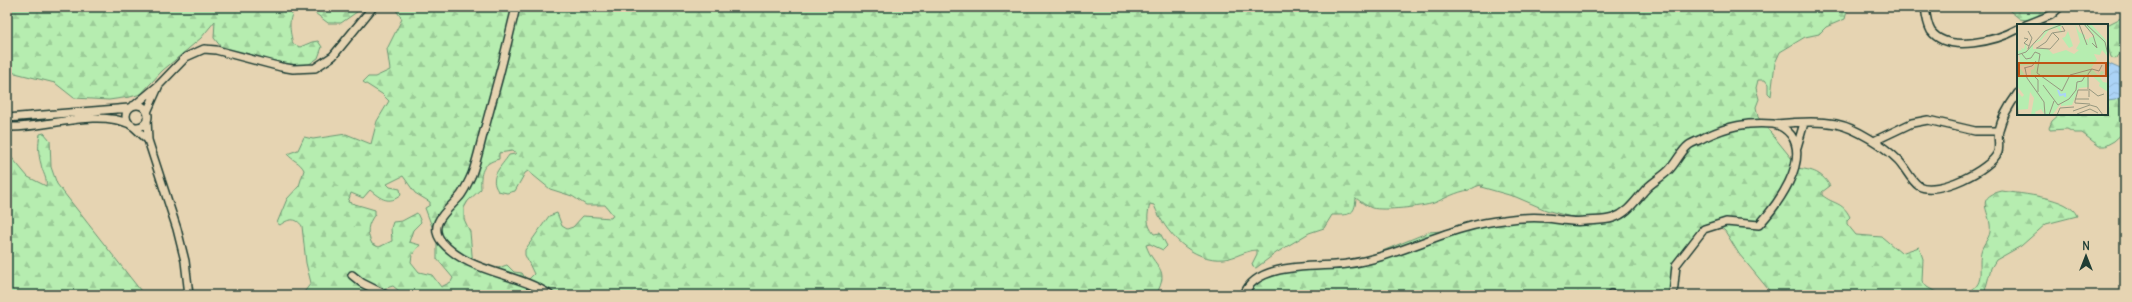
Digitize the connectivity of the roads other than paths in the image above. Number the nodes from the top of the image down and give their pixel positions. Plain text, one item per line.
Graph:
1 (374, 7) edge
2 (516, 7) edge
3 (1925, 7) edge
4 (2060, 7) edge
5 (2028, 24) edge
6 (2017, 29) edge
7 (159, 85) junction
8 (2017, 94) edge
9 (132, 106) junction
10 (147, 115) junction
11 (7, 118) edge
12 (1804, 123) junction
13 (1775, 124) junction
14 (131, 125) junction
15 (7, 127) edge
16 (1999, 131) junction
17 (148, 140) junction
18 (1874, 141) junction
19 (1797, 147) junction
20 (352, 275) dead end
21 (189, 295) edge
22 (386, 295) edge
23 (550, 295) edge
24 (1244, 295) edge
25 (1673, 295) edge

1 - 7 street
2 - 23 street
3 - 6 street
4 - 5 street
7 - 9 street
7 - 10 street
8 - 16 street
9 - 10 street
9 - 11 street
9 - 14 street
10 - 14 street
10 - 17 street
12 - 13 street
12 - 18 street
12 - 19 street
13 - 19 street
13 - 24 street
14 - 15 street
14 - 17 street
16 - 18 street
16 - 18 street
17 - 21 street
19 - 25 street
20 - 22 street

